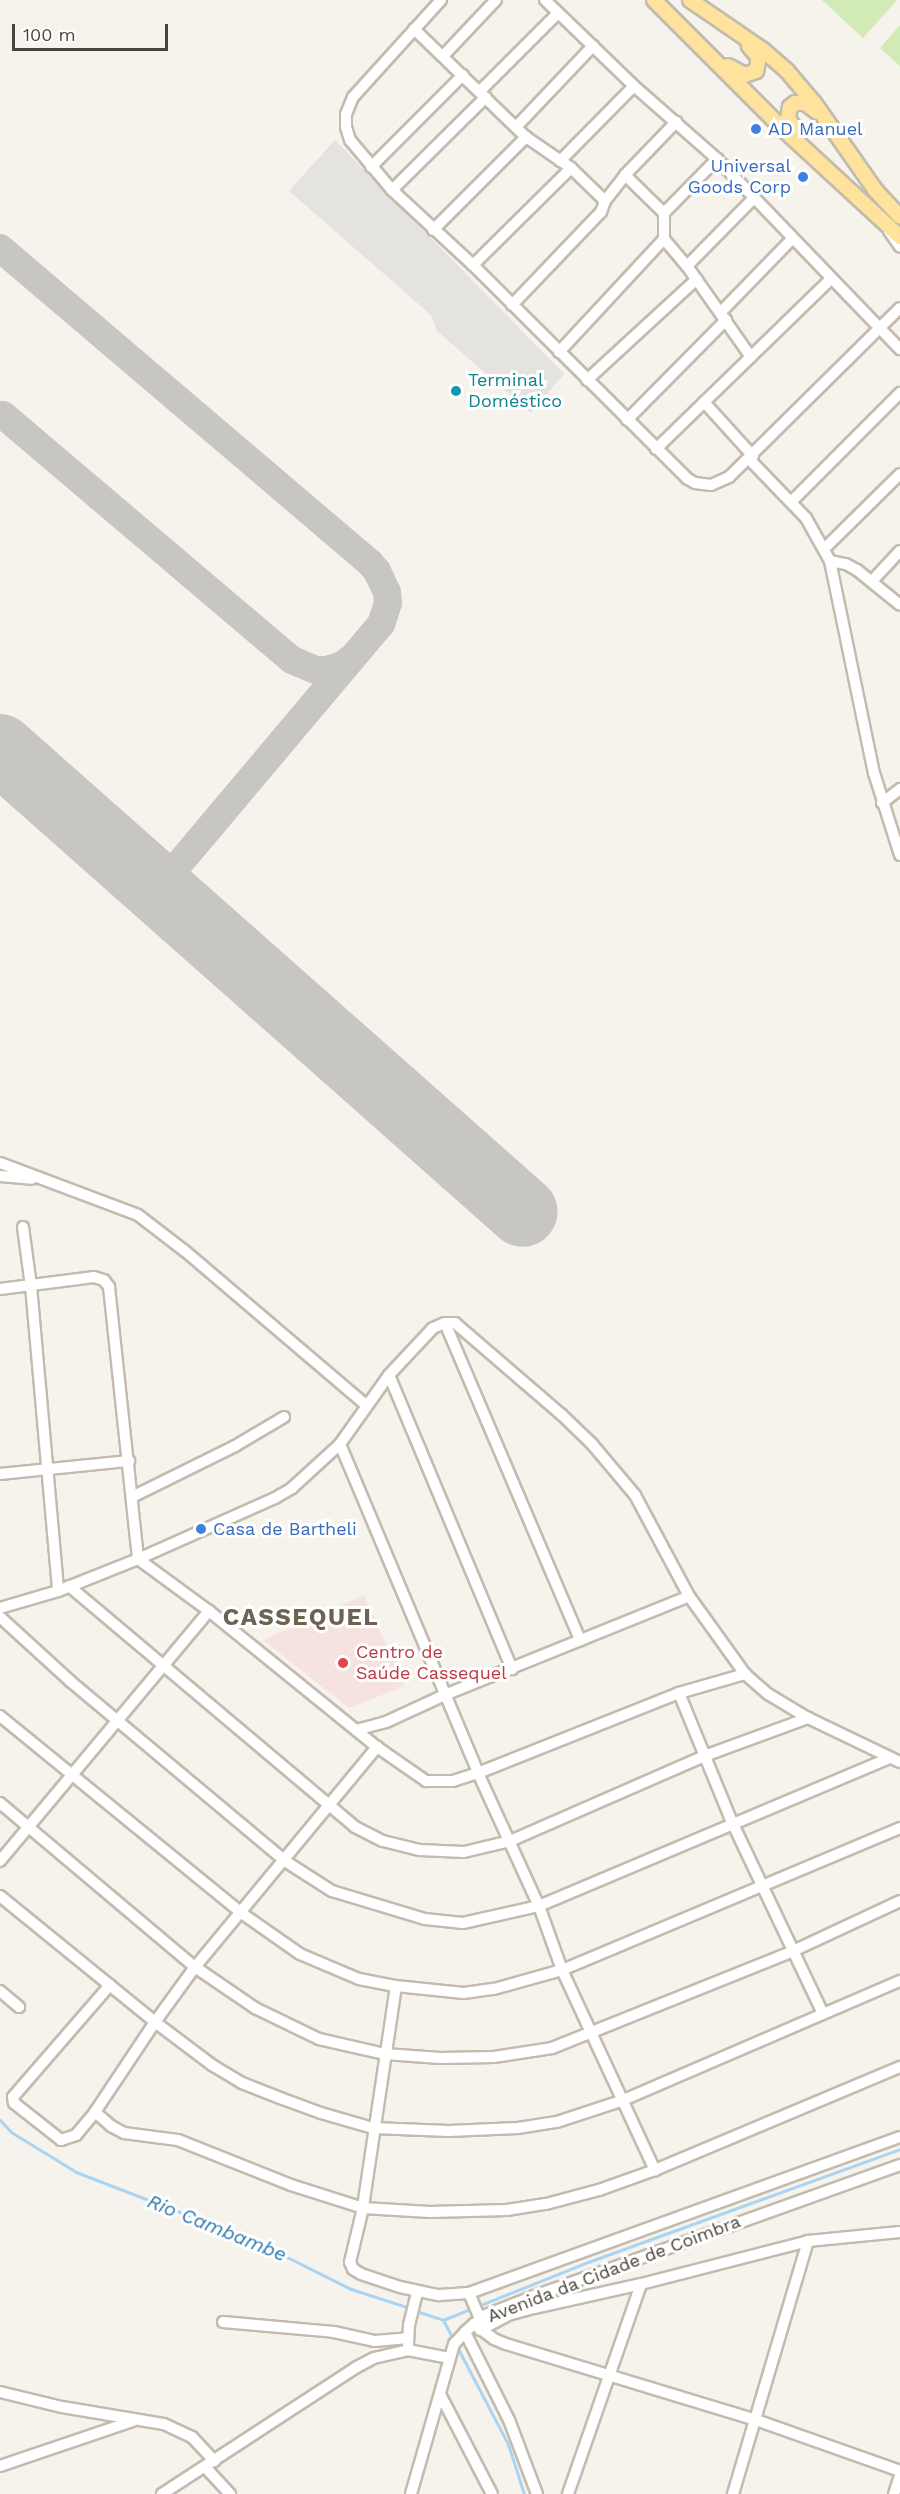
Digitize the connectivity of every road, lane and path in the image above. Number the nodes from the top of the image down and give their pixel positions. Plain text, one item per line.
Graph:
1 (441, 0) edge
2 (496, 0) edge
3 (545, 0) edge
4 (654, 0) edge
5 (694, 3) edge
6 (558, 13) junction
7 (678, 24) junction
8 (414, 29) junction
9 (593, 46) junction
10 (443, 56) junction
11 (463, 75) junction
12 (634, 86) junction
13 (483, 94) junction
14 (676, 122) junction
15 (516, 127) junction
16 (526, 137) junction
17 (717, 159) junction
18 (560, 161) junction
19 (855, 161) junction
20 (371, 167) junction
21 (571, 168) junction
22 (625, 175) junction
23 (839, 179) junction
24 (392, 190) junction
25 (754, 198) junction
26 (605, 201) junction
27 (872, 210) junction
28 (664, 213) junction
29 (900, 217) edge
30 (433, 230) junction
31 (900, 237) edge
32 (664, 239) junction
33 (792, 239) junction
34 (900, 247) edge
35 (472, 266) junction
36 (687, 266) junction
37 (697, 279) junction
38 (831, 279) junction
39 (512, 305) junction
40 (900, 308) edge
41 (724, 316) junction
42 (879, 328) junction
43 (900, 349) edge
44 (559, 352) junction
45 (752, 357) junction
46 (587, 380) junction
47 (900, 393) edge
48 (704, 402) junction
49 (627, 420) junction
50 (656, 449) junction
51 (751, 457) junction
52 (900, 474) edge
53 (792, 501) junction
54 (825, 548) junction
55 (900, 551) edge
56 (830, 561) junction
57 (872, 581) junction
58 (900, 605) edge
59 (900, 789) edge
60 (882, 803) junction
61 (900, 855) edge
62 (0, 1163) edge
63 (0, 1176) edge
64 (48, 1180) junction
65 (23, 1227) dead end
66 (31, 1286) junction
67 (0, 1289) edge
68 (445, 1323) junction
69 (389, 1375) junction
70 (366, 1405) junction
71 (284, 1417) dead end
72 (340, 1444) junction
73 (129, 1461) junction
74 (47, 1469) junction
75 (0, 1474) edge
76 (132, 1497) junction
77 (138, 1559) junction
78 (69, 1586) junction
79 (58, 1591) junction
80 (689, 1596) junction
81 (0, 1608) edge
82 (209, 1611) junction
83 (0, 1617) edge
84 (580, 1640) junction
85 (162, 1666) junction
86 (512, 1669) junction
87 (745, 1674) junction
88 (447, 1694) junction
89 (679, 1694) junction
90 (0, 1716) edge
91 (808, 1718) junction
92 (117, 1719) junction
93 (356, 1730) junction
94 (377, 1747) junction
95 (706, 1755) junction
96 (895, 1760) edge
97 (478, 1773) junction
98 (71, 1774) junction
99 (0, 1803) edge
100 (328, 1806) junction
101 (732, 1822) junction
102 (28, 1827) junction
103 (900, 1828) edge
104 (510, 1841) junction
105 (0, 1861) edge
106 (285, 1861) junction
107 (764, 1885) junction
108 (0, 1896) edge
109 (900, 1901) edge
110 (539, 1906) junction
111 (240, 1912) junction
112 (793, 1951) junction
113 (195, 1967) junction
114 (562, 1970) junction
115 (900, 1981) edge
116 (110, 1986) junction
117 (396, 1986) junction
118 (0, 1991) edge
119 (19, 2007) dead end
120 (823, 2014) junction
121 (154, 2022) junction
122 (592, 2034) junction
123 (385, 2054) junction
124 (900, 2067) edge
125 (621, 2101) junction
126 (95, 2112) junction
127 (373, 2128) junction
128 (900, 2137) edge
129 (900, 2165) edge
130 (655, 2170) junction
131 (363, 2208) junction
132 (900, 2232) edge
133 (808, 2241) junction
134 (641, 2284) junction
135 (416, 2295) junction
136 (471, 2297) junction
137 (223, 2322) dead end
138 (478, 2322) junction
139 (465, 2332) junction
140 (408, 2338) junction
141 (408, 2350) junction
142 (449, 2358) junction
143 (611, 2376) junction
144 (0, 2392) edge
145 (441, 2396) junction
146 (134, 2421) junction
147 (756, 2421) junction
148 (210, 2464) junction
149 (0, 2466) edge
150 (900, 2471) edge
151 (900, 2476) edge
152 (162, 2494) edge
153 (230, 2494) edge
154 (411, 2494) edge
155 (492, 2494) edge
156 (537, 2494) edge
157 (568, 2494) edge
158 (733, 2494) edge
159 (894, 2494) edge

1 - 8 street
2 - 10 street
3 - 6 street
4 - 7 main road
5 - 7 main road
5 - 19 main road
6 - 9 street
6 - 13 street
7 - 23 main road
8 - 10 street
8 - 20 street
9 - 12 street
9 - 15 street
10 - 11 street
11 - 13 street
11 - 20 street
12 - 14 street
12 - 18 street
13 - 15 street
13 - 24 street
14 - 17 street
14 - 22 street
15 - 16 street
16 - 18 street
16 - 30 street
17 - 25 street
17 - 28 street
18 - 21 street
19 - 23 main road
19 - 29 main road
20 - 24 street
21 - 26 street
21 - 35 street
22 - 26 street
22 - 28 street
23 - 27 main road
24 - 30 street
25 - 33 street
25 - 36 street
26 - 39 street
27 - 31 main road
27 - 34 street
28 - 32 street
30 - 35 street
32 - 36 street
32 - 44 street
33 - 38 street
33 - 41 street
35 - 39 street
36 - 37 street
37 - 41 street
37 - 46 street
38 - 42 street
38 - 45 street
39 - 44 street
40 - 42 street
41 - 45 street
41 - 49 street
42 - 43 street
42 - 51 street
44 - 46 street
45 - 48 street
46 - 49 street
47 - 53 street
48 - 50 street
48 - 51 street
49 - 50 street
50 - 51 street
51 - 53 street
52 - 54 street
53 - 54 street
54 - 56 street
55 - 57 street
56 - 57 street
56 - 60 street
57 - 58 street
59 - 60 street
60 - 61 street
62 - 64 street
63 - 64 street
64 - 70 street
65 - 66 street
66 - 67 street
66 - 73 street
66 - 74 street
68 - 69 street
68 - 80 street
68 - 84 street
69 - 70 street
69 - 86 street
70 - 72 street
71 - 76 street
72 - 77 street
72 - 88 street
73 - 74 street
73 - 76 street
74 - 75 street
74 - 79 street
76 - 77 street
77 - 78 street
77 - 82 street
78 - 79 street
78 - 85 street
79 - 81 street
80 - 84 street
80 - 87 street
82 - 85 street
82 - 93 street
83 - 92 street
84 - 86 street
85 - 92 street
85 - 100 street
86 - 88 street
87 - 89 street
87 - 91 street
88 - 93 street
88 - 97 street
89 - 95 street
89 - 97 street
90 - 98 street
91 - 95 street
91 - 96 street
92 - 98 street
92 - 106 street
93 - 94 street
94 - 97 street
94 - 100 street
95 - 101 street
95 - 104 street
96 - 101 street
97 - 104 street
98 - 102 street
98 - 111 street
99 - 102 street
100 - 104 street
100 - 106 street
101 - 107 street
101 - 110 street
102 - 105 street
102 - 113 street
103 - 107 street
104 - 110 street
106 - 110 street
106 - 111 street
107 - 112 street
107 - 114 street
108 - 116 street
109 - 112 street
110 - 114 street
111 - 113 street
111 - 117 street
112 - 120 street
112 - 122 street
113 - 121 street
113 - 123 street
114 - 117 street
114 - 122 street
115 - 120 street
116 - 121 street
116 - 126 street
117 - 123 street
118 - 119 street
120 - 125 street
121 - 126 street
121 - 127 street
122 - 123 street
122 - 125 street
123 - 127 street
124 - 130 street
125 - 127 street
125 - 130 street
126 - 131 street
127 - 131 street
128 - 136 street, Avenida da Cidade de Coimbra
129 - 138 street, Avenida da Cidade de Coimbra
130 - 131 street
131 - 135 street, Avenida da Cidade de Coimbra
132 - 133 street
133 - 134 street
133 - 147 street
134 - 138 street
134 - 143 street
135 - 136 street, Avenida da Cidade de Coimbra
135 - 140 street
136 - 138 street
137 - 140 street
138 - 139 street, Avenida da Cidade de Coimbra
138 - 143 street
139 - 142 street
139 - 156 street, Avenida da Cidade de Coimbra
140 - 141 street
141 - 142 street
141 - 148 street
142 - 145 street
143 - 147 street
143 - 157 street
144 - 146 street
145 - 154 street
145 - 155 street
146 - 148 street
146 - 149 street
147 - 150 street
147 - 158 street
148 - 152 street
148 - 153 street
151 - 159 street

